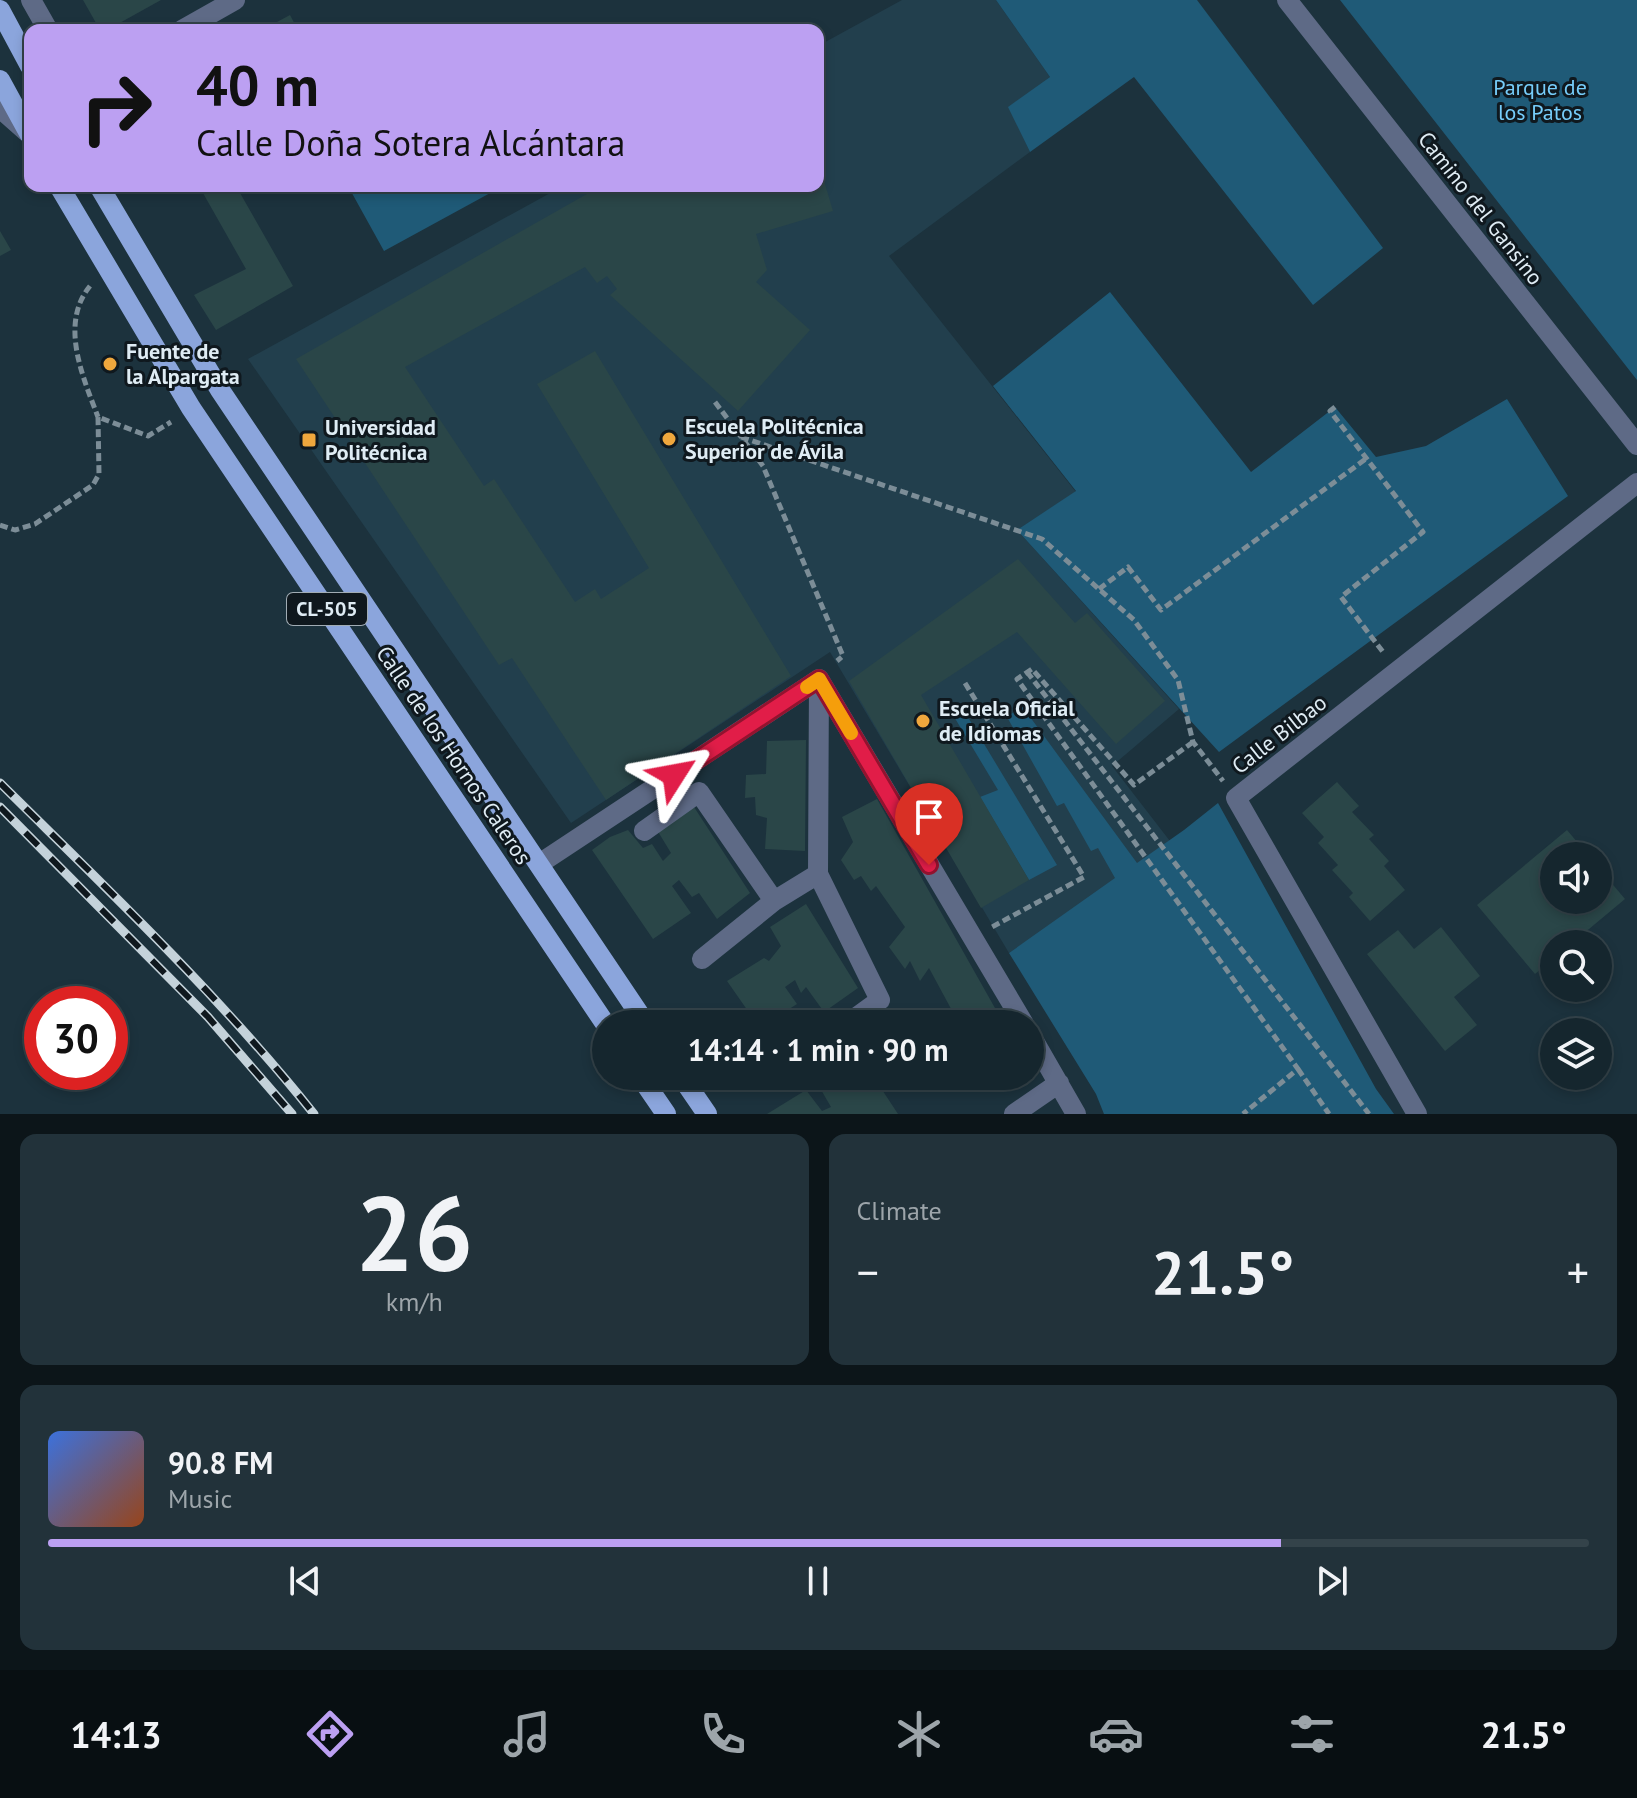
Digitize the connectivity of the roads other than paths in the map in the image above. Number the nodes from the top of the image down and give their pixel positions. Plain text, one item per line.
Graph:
1 (31, 0) edge
2 (235, 0) edge
3 (1287, 0) edge
4 (0, 10) edge
5 (45, 24) edge
6 (193, 24) edge
7 (24, 55) edge
8 (0, 80) edge
9 (0, 108) edge
10 (24, 124) edge
11 (24, 130) edge
12 (63, 192) edge
13 (103, 192) edge
14 (1637, 445) edge
15 (1637, 483) edge
16 (819, 679) junction
17 (644, 831) dead end
18 (539, 864) junction
19 (818, 874) junction
20 (774, 901) junction
21 (702, 959) dead end
22 (596, 1010) edge
23 (637, 1010) edge
24 (866, 1010) edge
25 (1016, 1010) edge
26 (1044, 1058) edge
27 (1059, 1083) junction
28 (650, 1090) edge
29 (691, 1090) edge
30 (666, 1114) edge
31 (707, 1114) edge
32 (1014, 1114) edge
33 (1076, 1114) edge
34 (1417, 1114) edge

1 - 5 street
2 - 6 street
3 - 14 street, Camino del Gansino
4 - 7 main road
8 - 10 main road
9 - 11 street
12 - 22 main road, Calle de los Hornos Caleros / CL-505
13 - 18 main road, Calle de los Hornos Caleros / CL-505
15 - 34 street, Calle Bilbao
16 - 18 street
16 - 19 street
16 - 25 street
17 - 20 street
18 - 23 main road, Calle de los Hornos Caleros / CL-505
19 - 20 street
19 - 24 street
20 - 21 street
26 - 27 street
27 - 32 street
27 - 33 street
28 - 30 main road
29 - 31 main road

